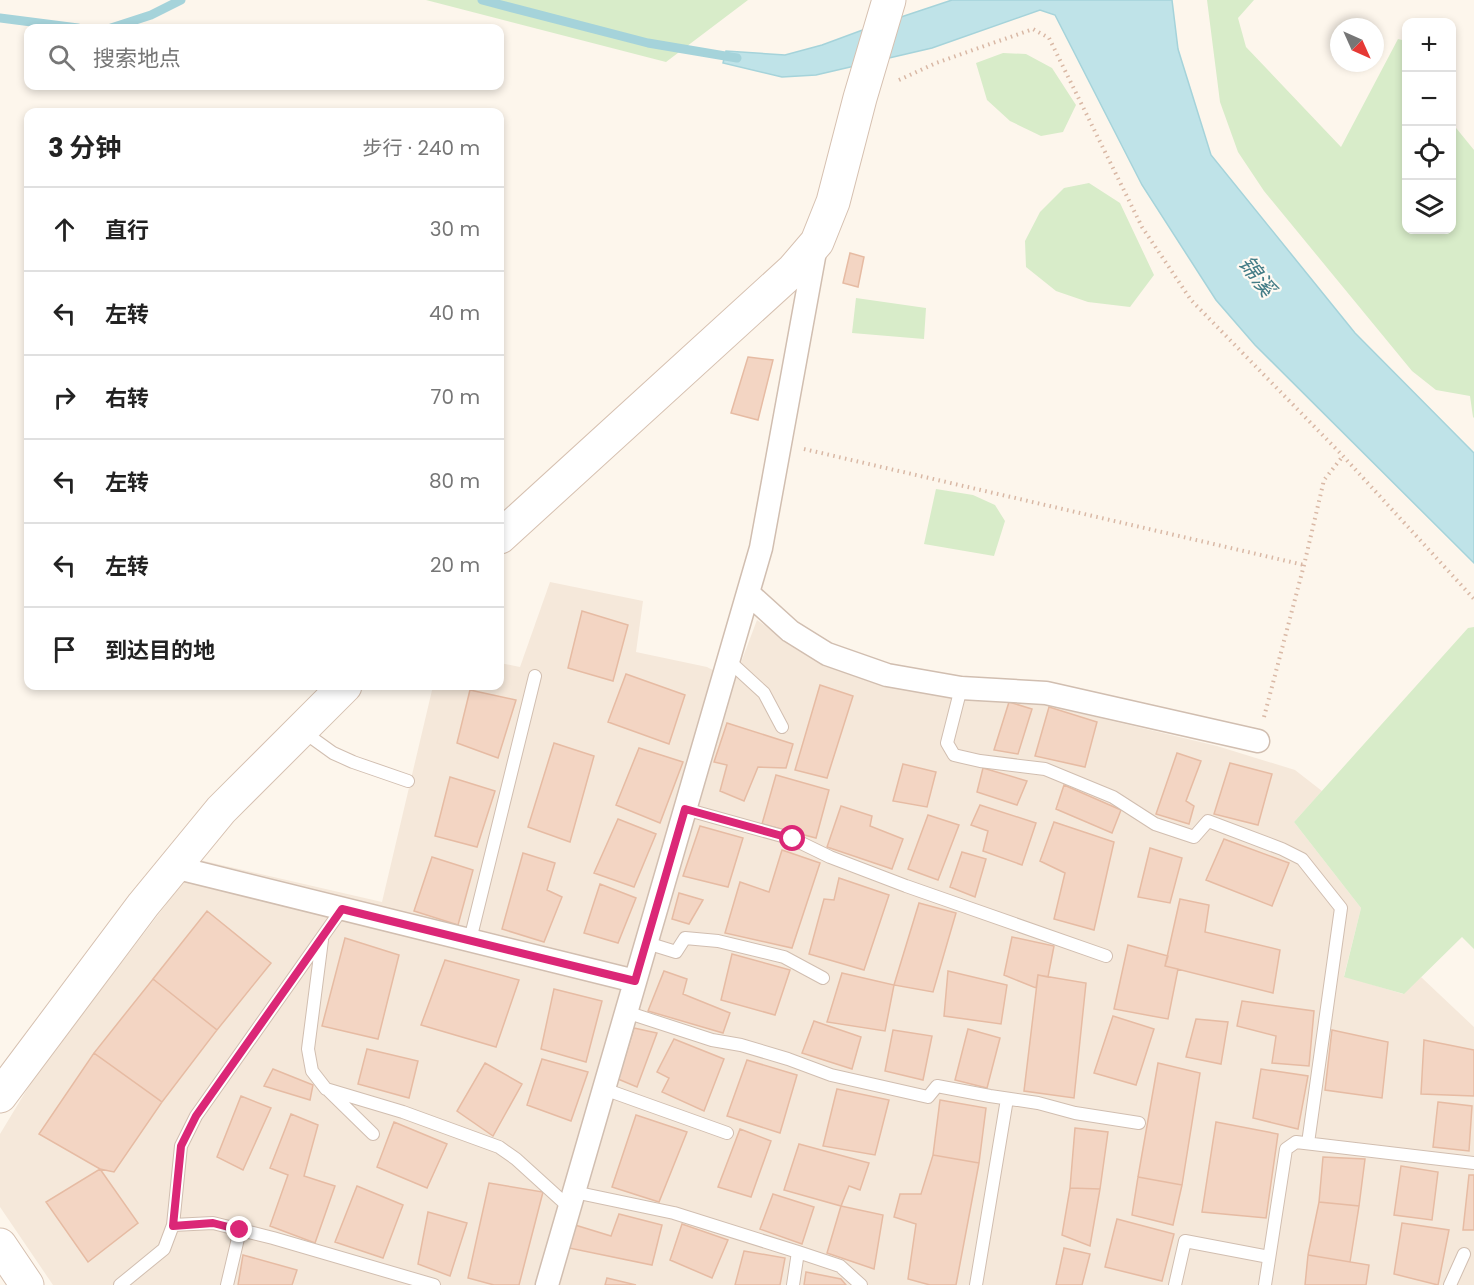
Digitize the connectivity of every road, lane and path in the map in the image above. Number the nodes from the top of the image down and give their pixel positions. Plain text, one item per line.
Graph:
1 (889, 0) edge
2 (862, 92) junction
3 (817, 242) junction
4 (780, 444) junction
5 (1343, 456) junction
6 (504, 533) edge
7 (1304, 565) junction
8 (747, 593) junction
9 (1474, 599) edge
10 (728, 660) junction
11 (535, 676) dead end
12 (961, 688) junction
13 (341, 690) edge
14 (782, 727) dead end
15 (301, 730) junction
16 (1258, 741) joint
17 (408, 781) dead end
18 (685, 809) junction
19 (174, 867) junction
20 (342, 909) junction
21 (322, 937) junction
22 (470, 940) junction
23 (646, 943) junction
24 (1106, 956) dead end
25 (823, 978) dead end
26 (635, 981) junction
27 (626, 1012) junction
28 (326, 1089) junction
29 (604, 1089) junction
30 (0, 1096) edge
31 (1007, 1098) junction
32 (1138, 1123) dead end
33 (727, 1133) dead end
34 (374, 1134) dead end
35 (1308, 1143) junction
36 (1474, 1163) edge
37 (572, 1200) junction
38 (173, 1226) junction
39 (240, 1230) junction
40 (0, 1245) edge
41 (798, 1252) junction
42 (1464, 1254) dead end
43 (1269, 1257) junction
44 (27, 1285) edge
45 (120, 1285) edge
46 (226, 1285) edge
47 (434, 1285) edge
48 (547, 1285) edge
49 (793, 1285) edge
50 (861, 1285) edge
51 (976, 1285) edge
52 (1174, 1285) edge
53 (1265, 1285) edge
54 (1450, 1285) edge

1 - 2 street
2 - 3 street
2 - 5 path
3 - 4 street
3 - 6 street
4 - 7 path
4 - 8 street
5 - 7 path
5 - 9 path
7 - 16 path
8 - 10 street
8 - 12 street
10 - 14 lane
10 - 18 street
11 - 22 lane
12 - 16 street
12 - 35 lane
13 - 15 street
15 - 17 lane
15 - 19 street
18 - 23 street
18 - 24 lane
19 - 20 street
19 - 30 street
20 - 21 lane
20 - 22 street
21 - 28 lane
21 - 38 lane
22 - 26 street
23 - 25 lane
23 - 26 street
26 - 27 street
27 - 29 street
27 - 31 lane
28 - 34 lane
28 - 37 lane
29 - 33 lane
29 - 37 street
31 - 32 lane
31 - 51 lane
35 - 36 lane
35 - 43 lane
37 - 41 lane
37 - 48 street
38 - 39 lane
38 - 45 lane
39 - 46 lane
39 - 47 lane
40 - 44 street
41 - 49 lane
41 - 50 lane
42 - 54 lane
43 - 52 lane
43 - 53 lane

